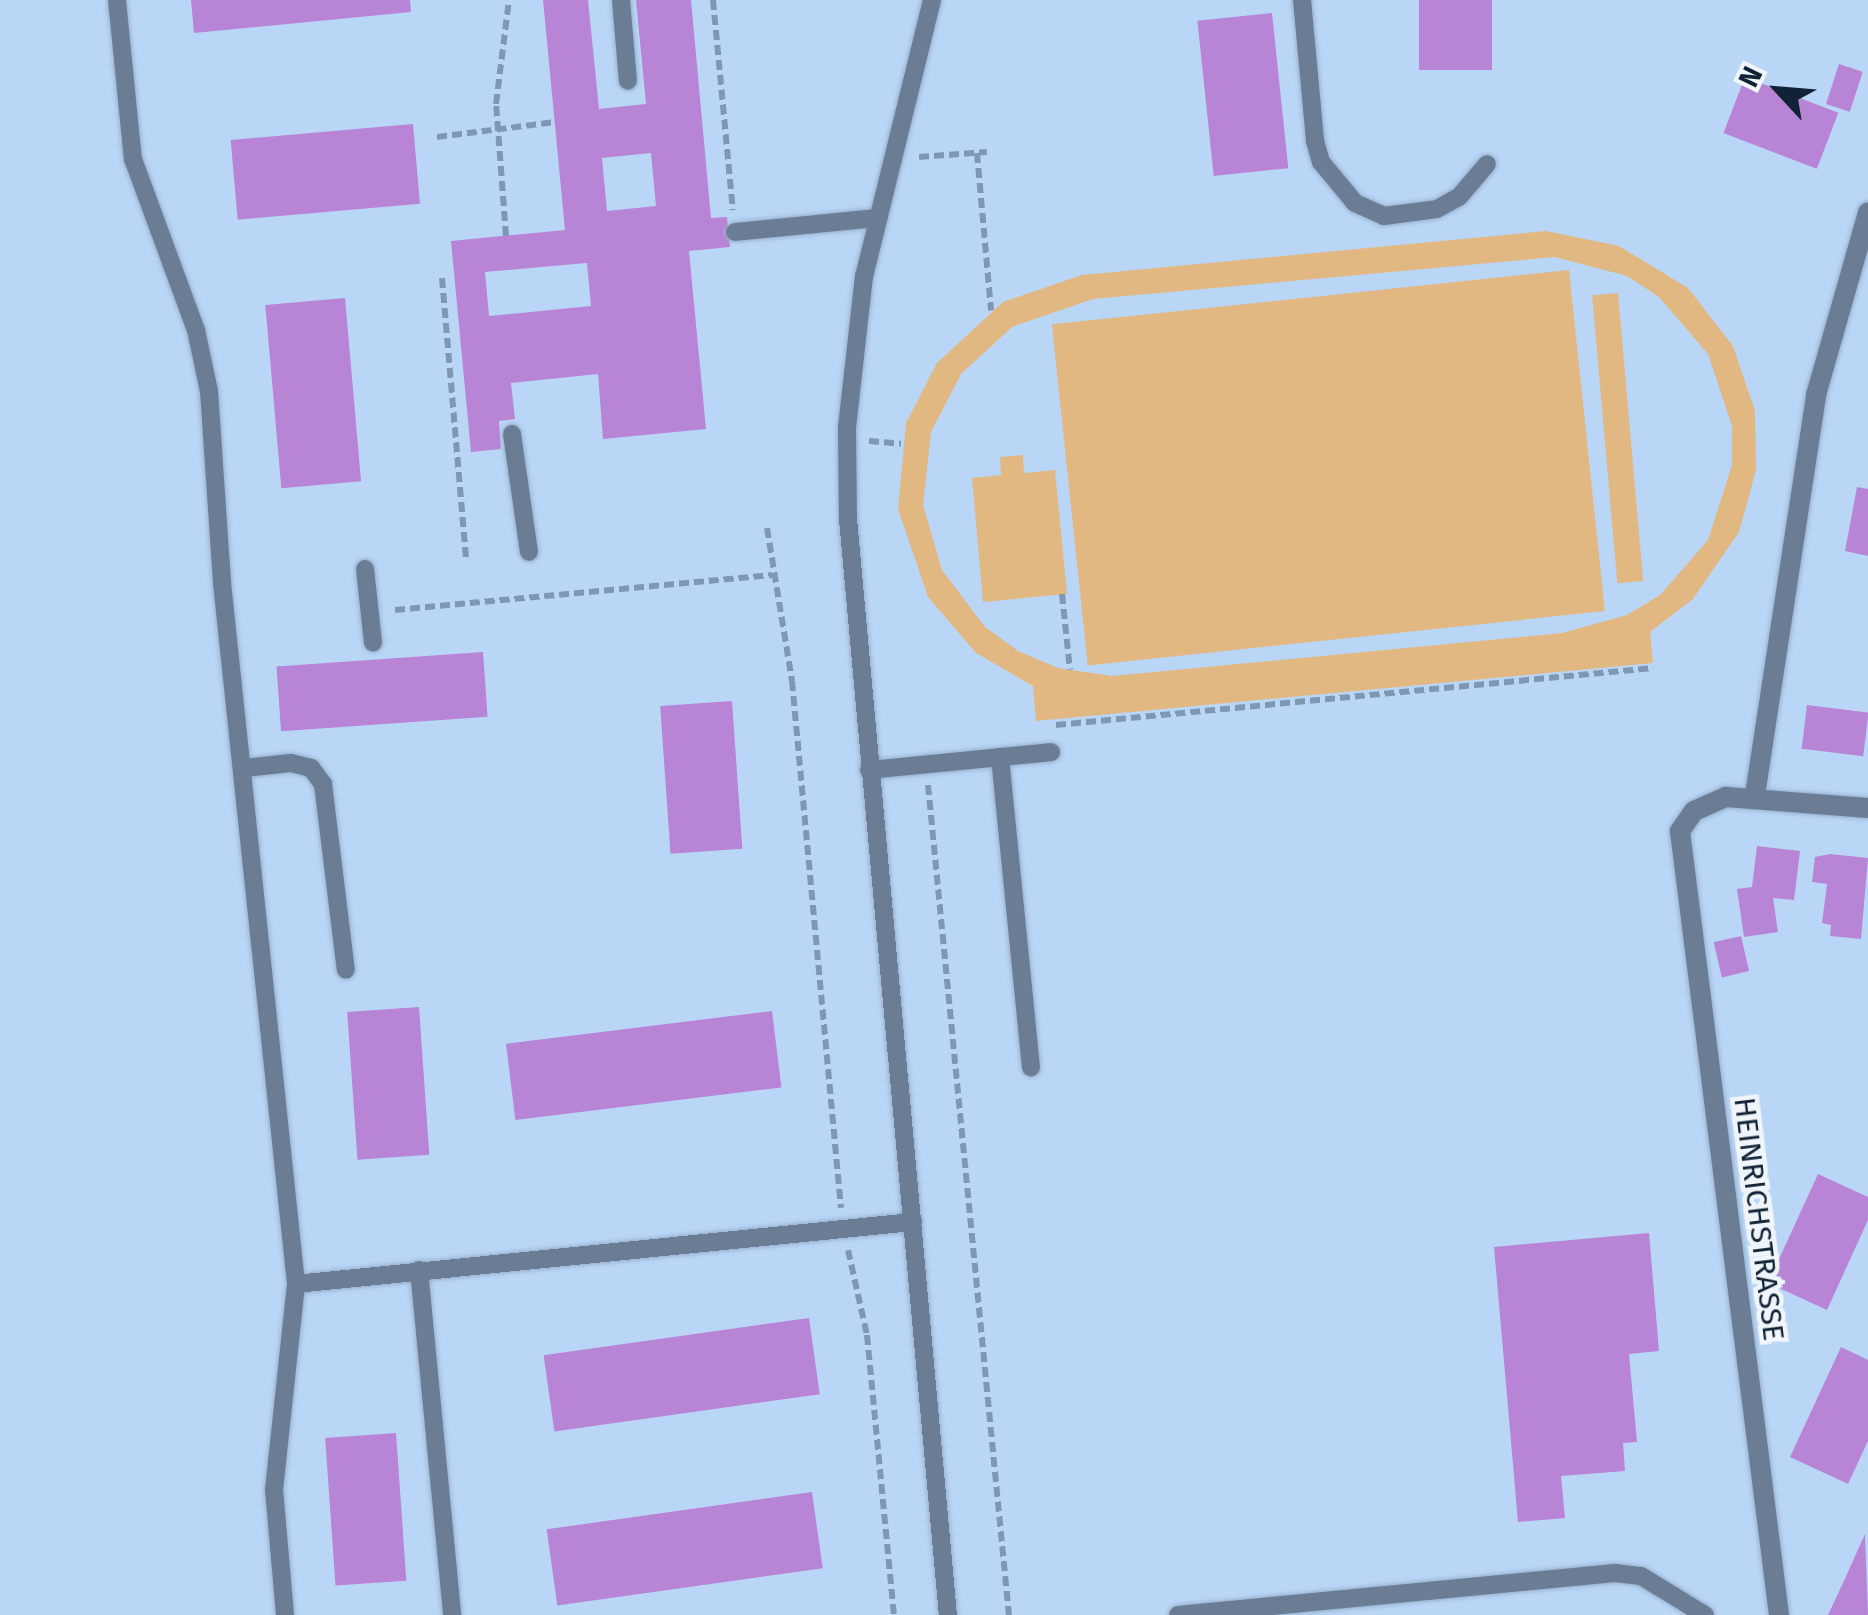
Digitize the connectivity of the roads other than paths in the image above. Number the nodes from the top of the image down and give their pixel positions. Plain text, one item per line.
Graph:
1 (117, 0) edge
2 (621, 0) edge
3 (932, 0) edge
4 (1302, 0) edge
5 (628, 81) dead end
6 (1488, 164) dead end
7 (1868, 212) edge
8 (878, 218) junction
9 (735, 232) road end
10 (512, 434) dead end
11 (530, 552) dead end
12 (365, 569) dead end
13 (373, 643) dead end
14 (1050, 752) dead end
15 (1000, 757) junction
16 (244, 768) junction
17 (869, 770) junction
18 (1755, 795) junction
19 (1868, 808) edge
20 (346, 970) dead end
21 (1032, 1068) dead end
22 (913, 1222) junction
23 (419, 1270) junction
24 (296, 1284) junction
25 (285, 1615) edge
26 (452, 1615) edge
27 (948, 1615) edge
28 (1183, 1615) edge
29 (1705, 1615) edge
30 (1779, 1615) edge

1 - 16 lane
2 - 5 lane
3 - 8 lane
4 - 6 lane
7 - 18 street
8 - 9 lane
8 - 17 lane
10 - 11 lane
12 - 13 lane
14 - 15 lane
15 - 17 lane
15 - 21 lane
16 - 20 lane
16 - 24 lane
17 - 22 lane
18 - 19 street
18 - 30 street, HEINRICHSTRASSE
22 - 23 lane
22 - 27 lane
23 - 24 lane
23 - 26 lane
24 - 25 lane
28 - 29 lane

